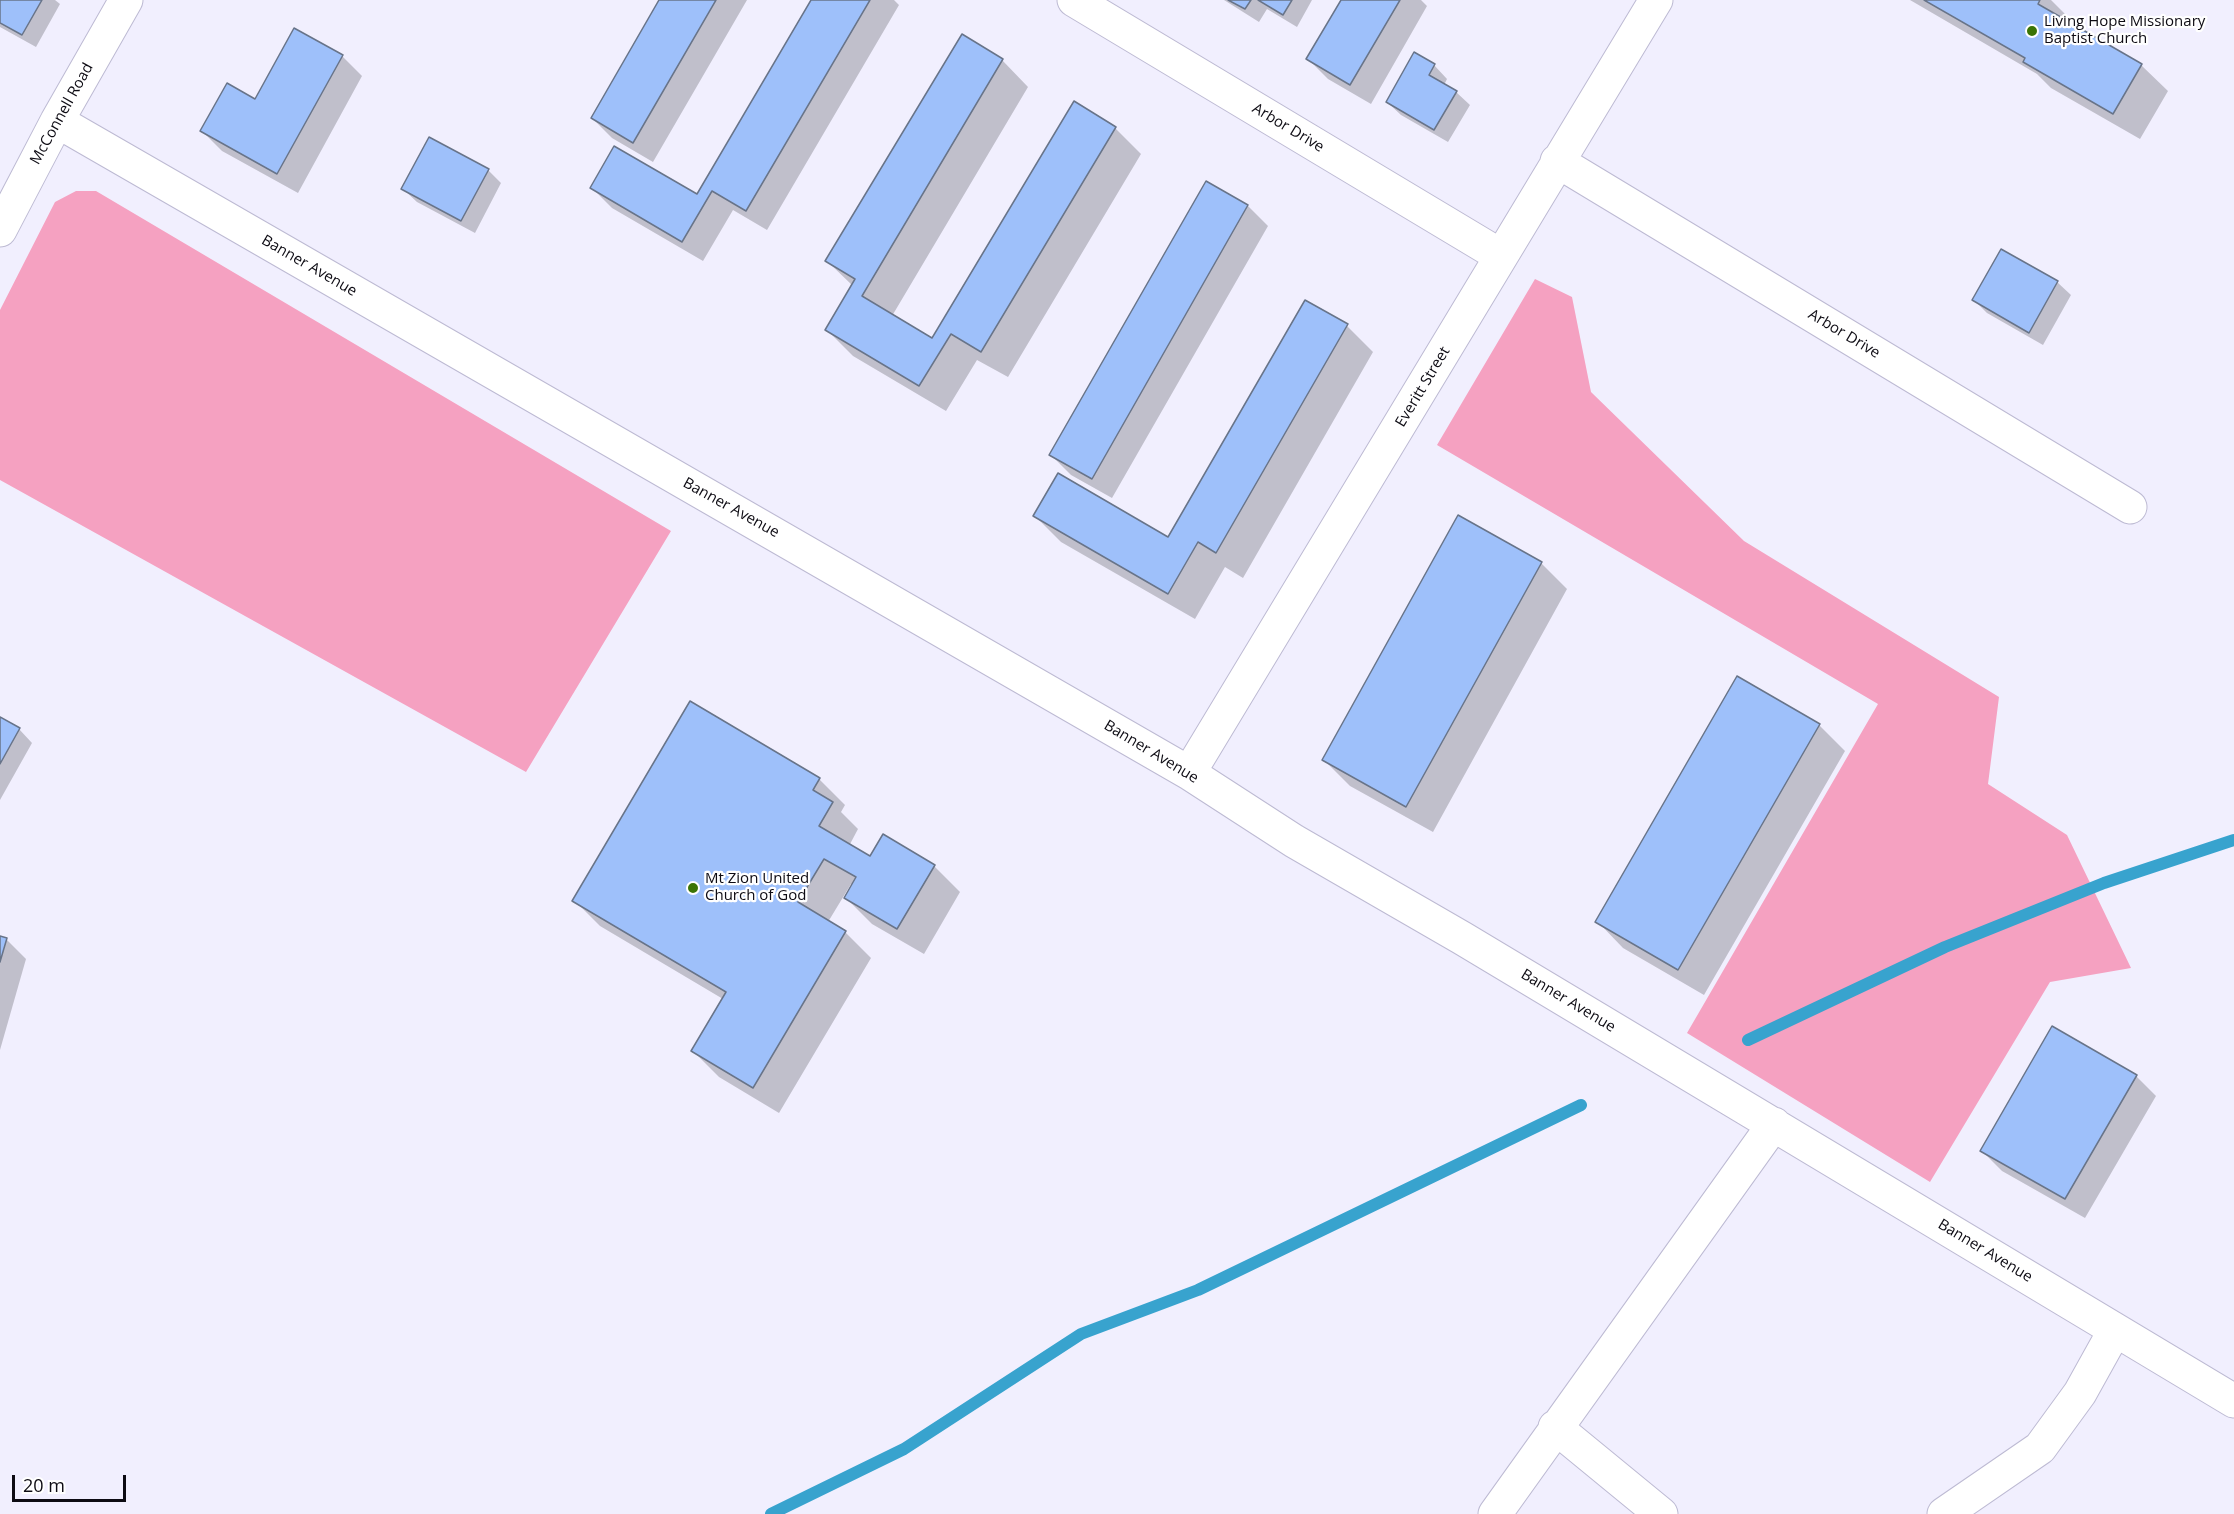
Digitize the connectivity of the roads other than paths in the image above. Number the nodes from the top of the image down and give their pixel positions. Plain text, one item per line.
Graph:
1 (126, 0) edge
2 (1074, 0) edge
3 (1656, 0) edge
4 (57, 121) junction
5 (1557, 161) junction
6 (0, 230) edge
7 (1501, 256) junction
8 (2130, 507) dead end
9 (1189, 773) junction
10 (1774, 1124) junction
11 (2115, 1330) junction
12 (2234, 1401) edge
13 (1555, 1427) junction
14 (1495, 1514) edge
15 (1661, 1514) edge
16 (1944, 1514) edge

1 - 4 street, McConnell Road
2 - 7 street, Arbor Drive
3 - 5 street, Everitt Street
4 - 6 street, McConnell Road
4 - 9 street, Banner Avenue
5 - 7 street, Everitt Street
5 - 8 street, Arbor Drive
7 - 9 street, Everitt Street
9 - 10 street, Banner Avenue
10 - 11 street, Banner Avenue
10 - 13 street
11 - 12 street, Banner Avenue
11 - 16 street
13 - 14 street
13 - 15 street

